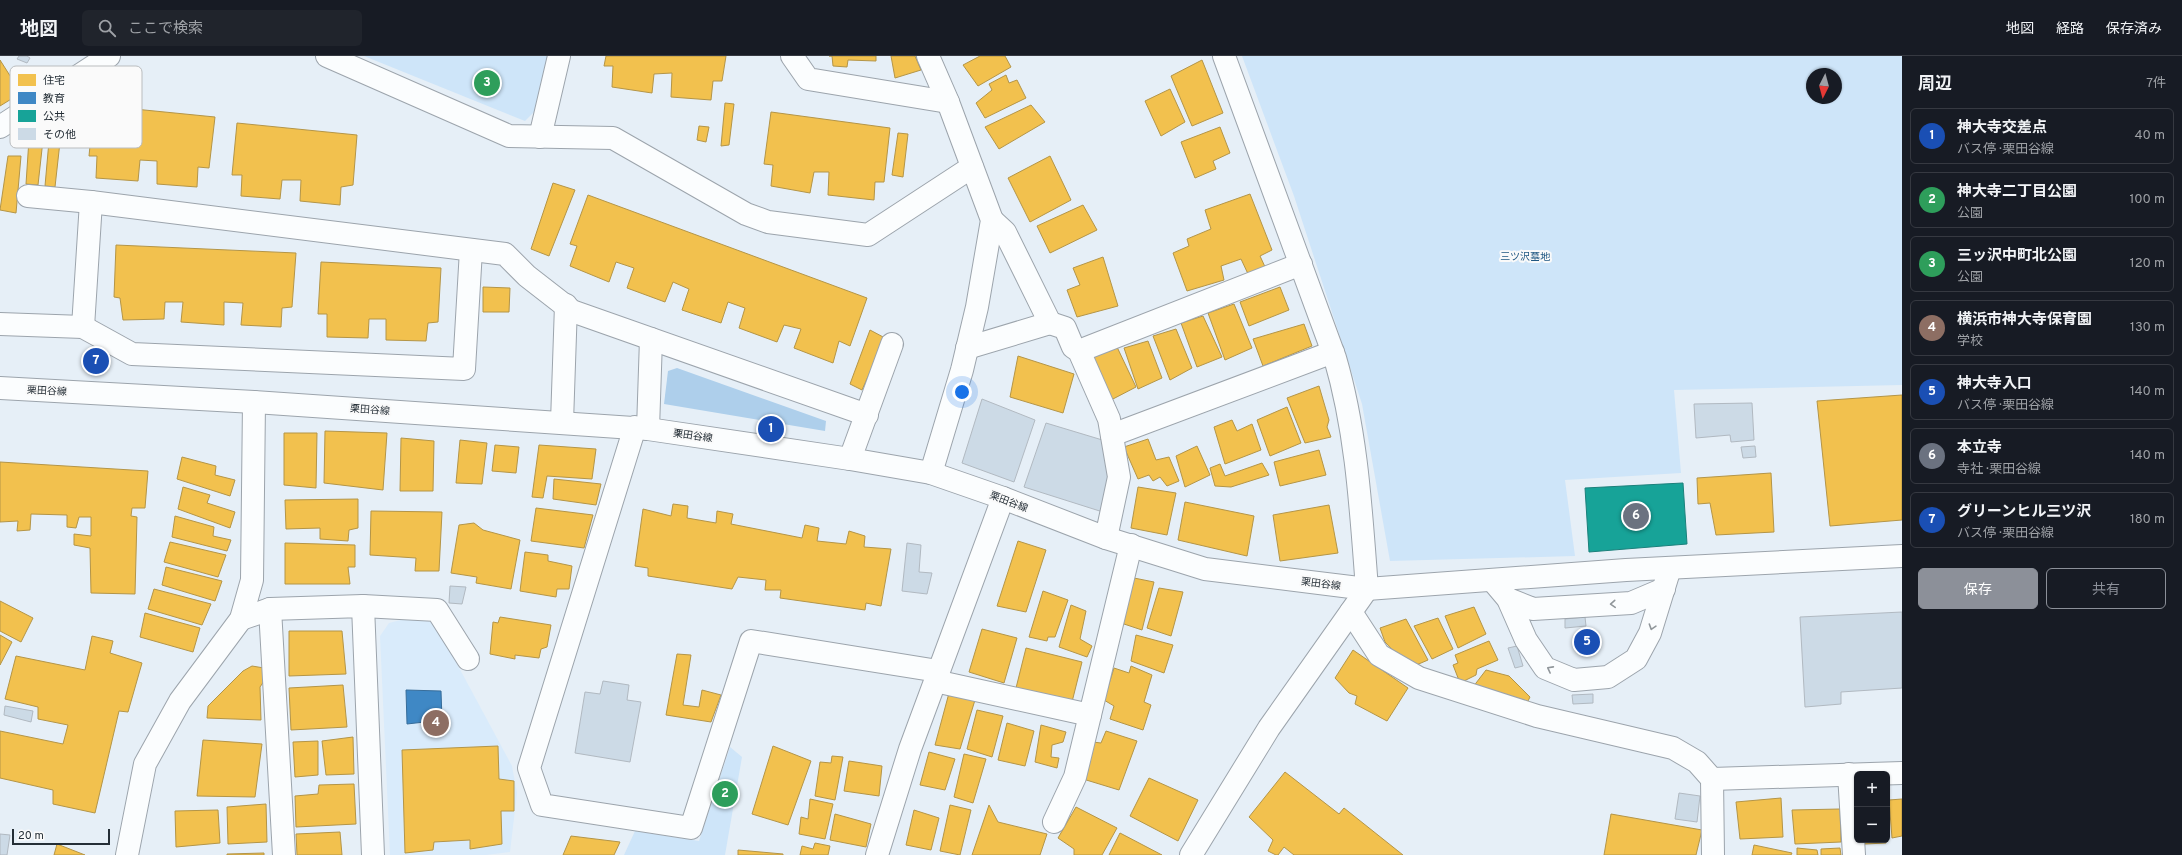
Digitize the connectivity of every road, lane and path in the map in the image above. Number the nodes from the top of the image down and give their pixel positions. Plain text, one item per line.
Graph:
1 (109, 56) edge
2 (327, 56) edge
3 (559, 56) edge
4 (792, 56) edge
5 (928, 56) edge
6 (1224, 56) edge
7 (94, 66) edge
8 (948, 102) junction
9 (10, 120) edge
10 (0, 127) edge
11 (540, 137) junction
12 (972, 167) junction
13 (28, 196) dead end
14 (91, 202) junction
15 (992, 220) junction
16 (471, 250) junction
17 (1301, 264) junction
18 (566, 306) junction
19 (1050, 322) junction
20 (0, 324) edge
21 (83, 327) junction
22 (651, 339) junction
23 (892, 344) dead end
24 (967, 348) junction
25 (1079, 351) junction
26 (1333, 352) junction
27 (0, 388) edge
28 (254, 402) junction
29 (867, 415) junction
30 (562, 422) junction
31 (641, 428) junction
32 (1112, 435) junction
33 (850, 459) junction
34 (931, 473) junction
35 (1003, 498) junction
36 (1106, 538) junction
37 (1131, 546) junction
38 (1902, 556) edge
39 (1670, 568) junction
40 (1492, 580) junction
41 (1367, 589) junction
42 (1664, 590) junction
43 (1508, 599) junction
44 (363, 606) junction
45 (270, 609) junction
46 (1351, 612) junction
47 (241, 620) junction
48 (468, 659) dead end
49 (936, 676) junction
50 (1090, 715) junction
51 (1902, 773) edge
52 (1849, 774) junction
53 (1712, 779) junction
54 (1054, 822) dead end
55 (127, 855) edge
56 (284, 855) edge
57 (372, 855) edge
58 (877, 855) edge
59 (1191, 855) edge
60 (1713, 855) edge
61 (1854, 855) edge

1 - 7 street
2 - 11 street
3 - 11 street
4 - 8 street
5 - 8 street
6 - 17 street
8 - 12 street
9 - 10 street
11 - 12 street
12 - 15 street
13 - 14 street
14 - 16 street
14 - 21 street
15 - 19 street
15 - 24 street
16 - 18 street
16 - 21 street
17 - 25 street
17 - 26 street
18 - 22 street
18 - 30 street
19 - 24 street
19 - 25 street
20 - 21 street
22 - 29 street
22 - 31 street
23 - 29 street
24 - 34 street
25 - 32 street
26 - 32 street
26 - 41 street
27 - 28 street, 栗田谷線
28 - 30 street, 栗田谷線
28 - 47 street
29 - 33 street
30 - 31 street, 栗田谷線
31 - 33 street, 栗田谷線
31 - 49 street
32 - 36 street
33 - 34 street, 栗田谷線
34 - 35 street, 栗田谷線
35 - 36 street, 栗田谷線
35 - 49 street
36 - 37 street, 栗田谷線
37 - 41 street, 栗田谷線
37 - 50 street
38 - 39 street, 栗田谷線
39 - 40 street, 栗田谷線
39 - 42 street
40 - 41 street, 栗田谷線
40 - 43 street
41 - 46 street
42 -> 43 street
42 -> 43 street
44 - 45 street
44 - 48 street
44 - 57 street
45 - 47 street
45 - 56 street
46 - 53 street
46 - 59 street
47 - 55 street
49 - 50 street
49 - 58 street
50 - 54 street
51 - 52 street
52 - 53 street
52 - 61 street
53 - 60 street

